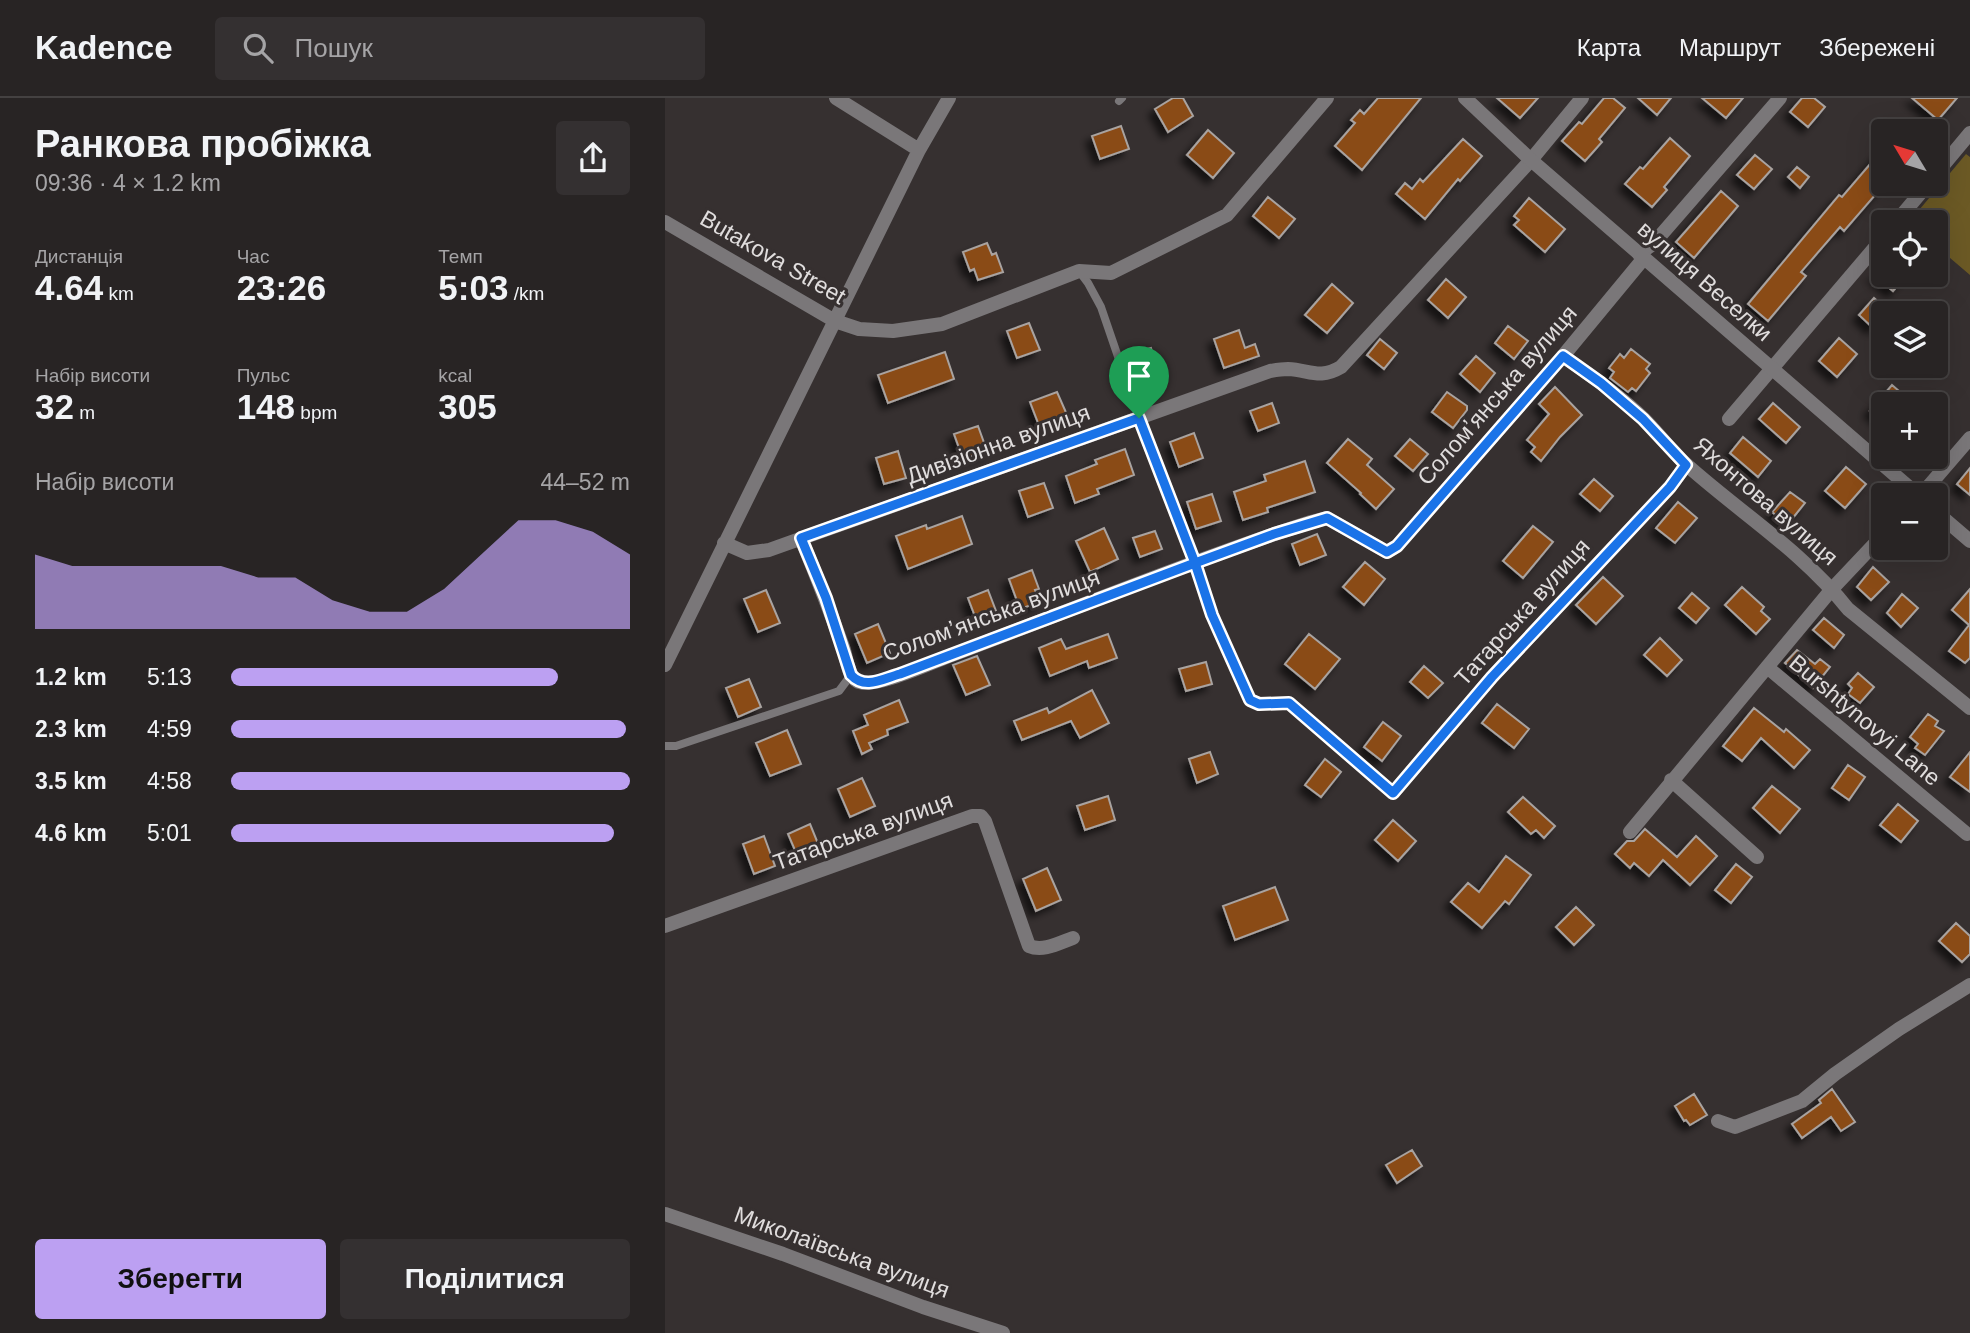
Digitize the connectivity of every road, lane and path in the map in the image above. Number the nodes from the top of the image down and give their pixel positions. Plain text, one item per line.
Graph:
1 (836, 98) edge
2 (949, 98) edge
3 (1327, 98) edge
4 (1465, 98) edge
5 (1582, 98) edge
6 (1780, 98) edge
7 (1970, 133) edge
8 (919, 150) junction
9 (1948, 159) edge
10 (1531, 160) junction
11 (1918, 196) edge
12 (1906, 210) edge
13 (665, 222) edge
14 (1871, 252) edge
15 (1642, 256) junction
16 (1079, 271) junction
17 (835, 321) junction
18 (1563, 356) junction
19 (1772, 370) junction
20 (1139, 418) junction
21 (1729, 419) dead end
22 (1970, 438) edge
23 (1686, 465) junction
24 (1905, 483) edge
25 (1930, 483) edge
26 (1948, 522) edge
27 (801, 538) junction
28 (1970, 541) edge
29 (724, 543) junction
30 (1871, 548) edge
31 (1195, 563) junction
32 (1832, 589) junction
33 (670, 640) edge
34 (665, 665) edge
35 (1767, 667) junction
36 (851, 675) junction
37 (1970, 708) edge
38 (665, 746) edge
39 (1671, 780) junction
40 (1393, 793) joint
41 (1630, 832) dead end
42 (1967, 834) dead end
43 (1757, 857) dead end
44 (665, 926) edge
45 (1073, 938) dead end
46 (1970, 985) edge
47 (1718, 1121) dead end
48 (665, 1214) edge
49 (1003, 1333) edge

1 - 8 street
2 - 8 street
3 - 16 street, Butakova Street
4 - 10 street, вулиця Веселки
5 - 10 street, Дивізіонна вулиця
6 - 15 street, Соломʼянська вулиця
7 - 9 street
8 - 17 street
10 - 15 street, вулиця Веселки
10 - 20 street, Дивізіонна вулиця
11 - 12 street
13 - 17 street, Butakova Street
14 - 19 street
15 - 18 street, Соломʼянська вулиця
15 - 19 street, вулиця Веселки
16 - 17 street, Butakova Street
16 - 20 lane
17 - 29 street
18 - 23 street, Яхонтова вулиця
18 - 31 street, Соломʼянська вулиця
19 - 21 street
19 - 24 street, вулиця Веселки
20 - 27 street, Дивізіонна вулиця
20 - 31 lane
22 - 25 street
23 - 32 street, Яхонтова вулиця
23 - 40 street, Татарська вулиця
26 - 28 street
27 - 29 street, Дивізіонна вулиця
27 - 36 street
29 - 33 street
30 - 32 street, Burshtynovyi Lane
31 - 36 street, Соломʼянська вулиця
31 - 40 lane
32 - 35 street, Burshtynovyi Lane
32 - 37 street, Яхонтова вулиця
33 - 34 street
35 - 39 street, Burshtynovyi Lane
35 - 42 street, Burshtynovyi Lane
36 - 38 lane
39 - 41 street, Burshtynovyi Lane
39 - 43 street
44 - 45 street, Татарська вулиця
46 - 47 street
48 - 49 street, Миколаївська вулиця

